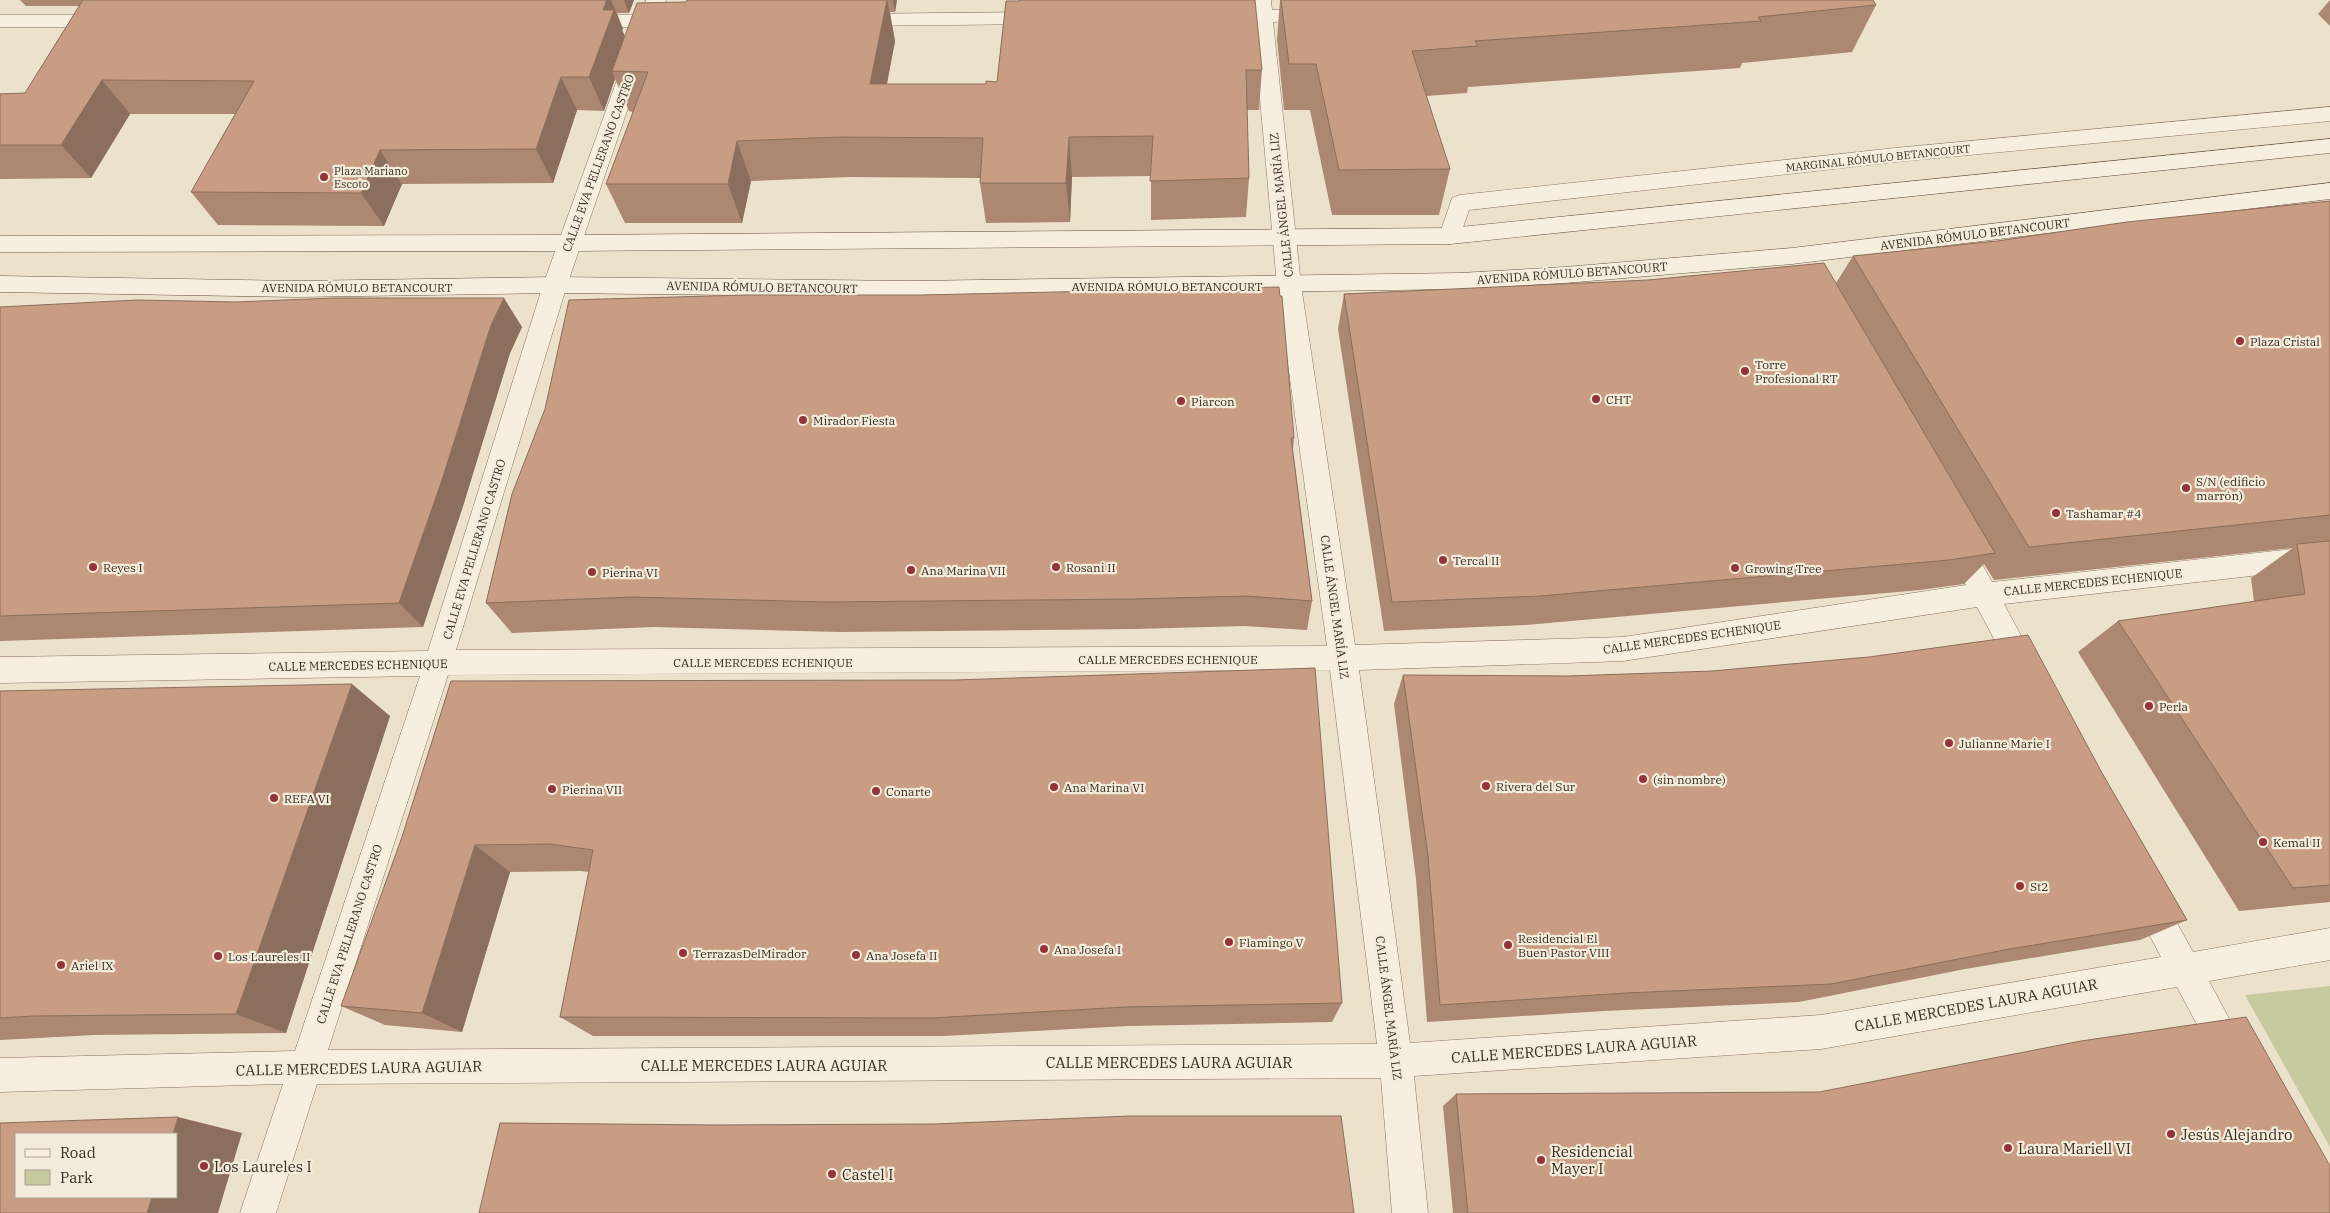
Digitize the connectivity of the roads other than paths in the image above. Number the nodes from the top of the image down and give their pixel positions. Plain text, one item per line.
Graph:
1 (1261, 8) edge
2 (653, 11) edge
3 (1330, 14) edge
4 (1203, 17) edge
5 (1064, 18) edge
6 (837, 20) edge
7 (0, 21) edge
8 (130, 21) edge
9 (560, 21) edge
10 (689, 21) edge
11 (2330, 114) edge
12 (2330, 146) edge
13 (2330, 191) edge
14 (2294, 195) junction
15 (2312, 215) edge
16 (1284, 236) junction
17 (1450, 236) junction
18 (569, 243) junction
19 (0, 244) edge
20 (1792, 256) junction
21 (1807, 282) edge
22 (0, 284) edge
23 (555, 285) junction
24 (1289, 285) junction
25 (1941, 516) edge
26 (2330, 556) edge
27 (1986, 594) junction
28 (1343, 658) junction
29 (438, 664) junction
30 (0, 670) edge
31 (2036, 690) edge
32 (2133, 872) edge
33 (2330, 944) edge
34 (2183, 968) junction
35 (1396, 1061) junction
36 (306, 1067) junction
37 (2241, 1073) edge
38 (0, 1075) edge
39 (258, 1213) edge
40 (1410, 1213) edge

1 - 3 street
1 - 4 street
1 - 16 street, CALLE ÁNGEL MARÍA LIZ
2 - 9 street
2 - 10 street
2 - 18 street, CALLE EVA PELLERANO CASTRO
5 - 6 street
7 - 8 street
11 - 17 street, MARGINAL RÓMULO BETANCOURT
12 - 17 street
13 - 14 street, AVENIDA RÓMULO BETANCOURT
14 - 15 street
14 - 20 street, AVENIDA RÓMULO BETANCOURT
16 - 17 street
16 - 18 street
16 - 24 street, CALLE ÁNGEL MARÍA LIZ
18 - 19 street
18 - 23 street, CALLE EVA PELLERANO CASTRO
20 - 21 street
20 - 24 street, AVENIDA RÓMULO BETANCOURT
22 - 23 street, AVENIDA RÓMULO BETANCOURT
23 - 24 street, AVENIDA RÓMULO BETANCOURT
23 - 29 street, CALLE EVA PELLERANO CASTRO
24 - 28 street, CALLE ÁNGEL MARÍA LIZ
25 - 27 street
26 - 27 street, CALLE MERCEDES ECHENIQUE
27 - 28 street, CALLE MERCEDES ECHENIQUE
27 - 31 street
28 - 29 street, CALLE MERCEDES ECHENIQUE
28 - 35 street, CALLE ÁNGEL MARÍA LIZ
29 - 30 street, CALLE MERCEDES ECHENIQUE
29 - 36 street, CALLE EVA PELLERANO CASTRO
32 - 34 street
33 - 34 street, CALLE MERCEDES LAURA AGUIAR
34 - 35 street, CALLE MERCEDES LAURA AGUIAR
34 - 37 street
35 - 36 street, CALLE MERCEDES LAURA AGUIAR
35 - 40 street, CALLE ÁNGEL MARÍA LIZ
36 - 38 street, CALLE MERCEDES LAURA AGUIAR
36 - 39 street, CALLE EVA PELLERANO CASTRO

